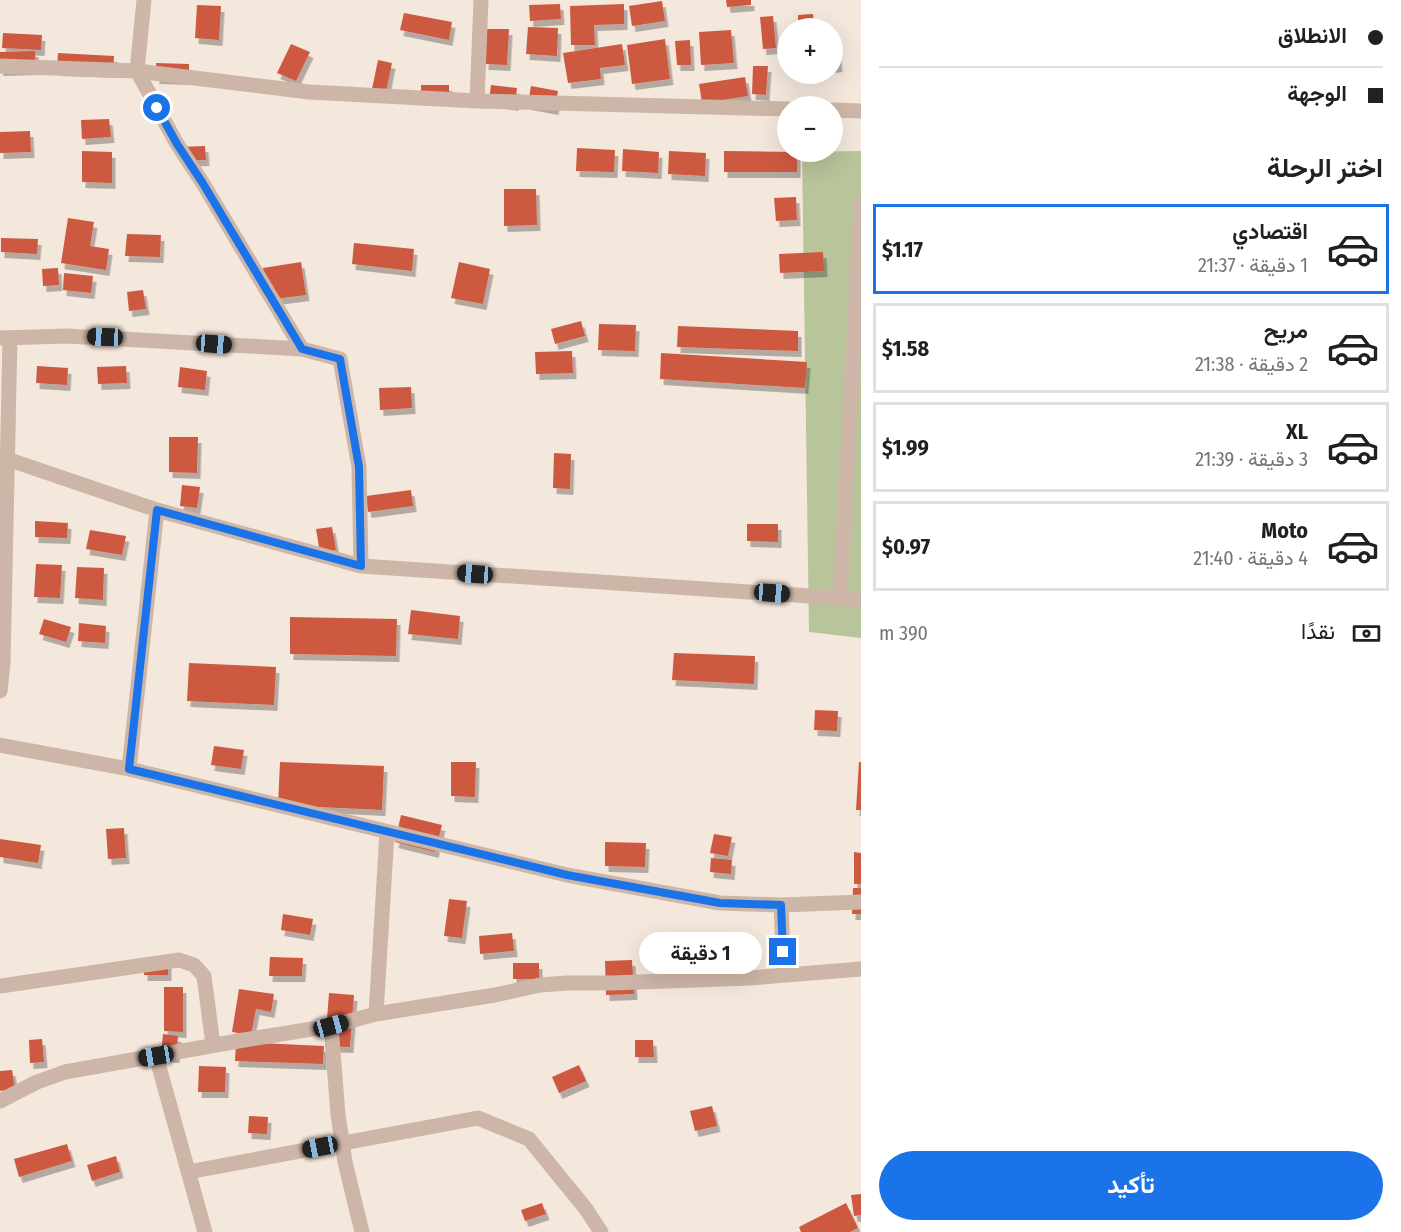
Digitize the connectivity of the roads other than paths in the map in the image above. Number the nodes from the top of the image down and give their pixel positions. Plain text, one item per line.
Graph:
1 (144, 0) edge
2 (481, 0) edge
3 (0, 66) edge
4 (137, 71) junction
5 (477, 101) junction
6 (777, 109) edge
7 (843, 111) edge
8 (861, 111) edge
9 (861, 203) edge
10 (5, 338) edge
11 (302, 349) junction
12 (7, 459) junction
13 (157, 510) junction
14 (361, 566) junction
15 (840, 598) junction
16 (861, 601) edge
17 (0, 691) edge
18 (0, 745) edge
19 (129, 769) junction
20 (387, 832) junction
21 (861, 902) edge
22 (781, 905) junction
23 (861, 969) edge
24 (784, 975) junction
25 (0, 986) edge
26 (376, 1014) junction
27 (331, 1026) junction
28 (213, 1045) junction
29 (156, 1056) junction
30 (0, 1101) edge
31 (342, 1142) junction
32 (188, 1172) junction
33 (205, 1232) edge
34 (362, 1232) edge
35 (602, 1232) edge

1 - 4 street
2 - 5 street
3 - 4 street
4 - 5 street
4 - 11 street
5 - 6 street
7 - 8 street
9 - 15 street
10 - 11 street
10 - 12 street
11 - 14 street
12 - 13 street
12 - 17 street
13 - 14 street
13 - 19 street
14 - 15 street
15 - 16 street
18 - 19 street
19 - 20 street
20 - 22 street
20 - 26 street
21 - 22 street
22 - 24 street
23 - 24 street
24 - 26 street
25 - 28 street
26 - 27 street
27 - 28 street
27 - 31 street
28 - 29 street
29 - 30 street
29 - 32 street
31 - 32 street
31 - 34 street
31 - 35 street
32 - 33 street

